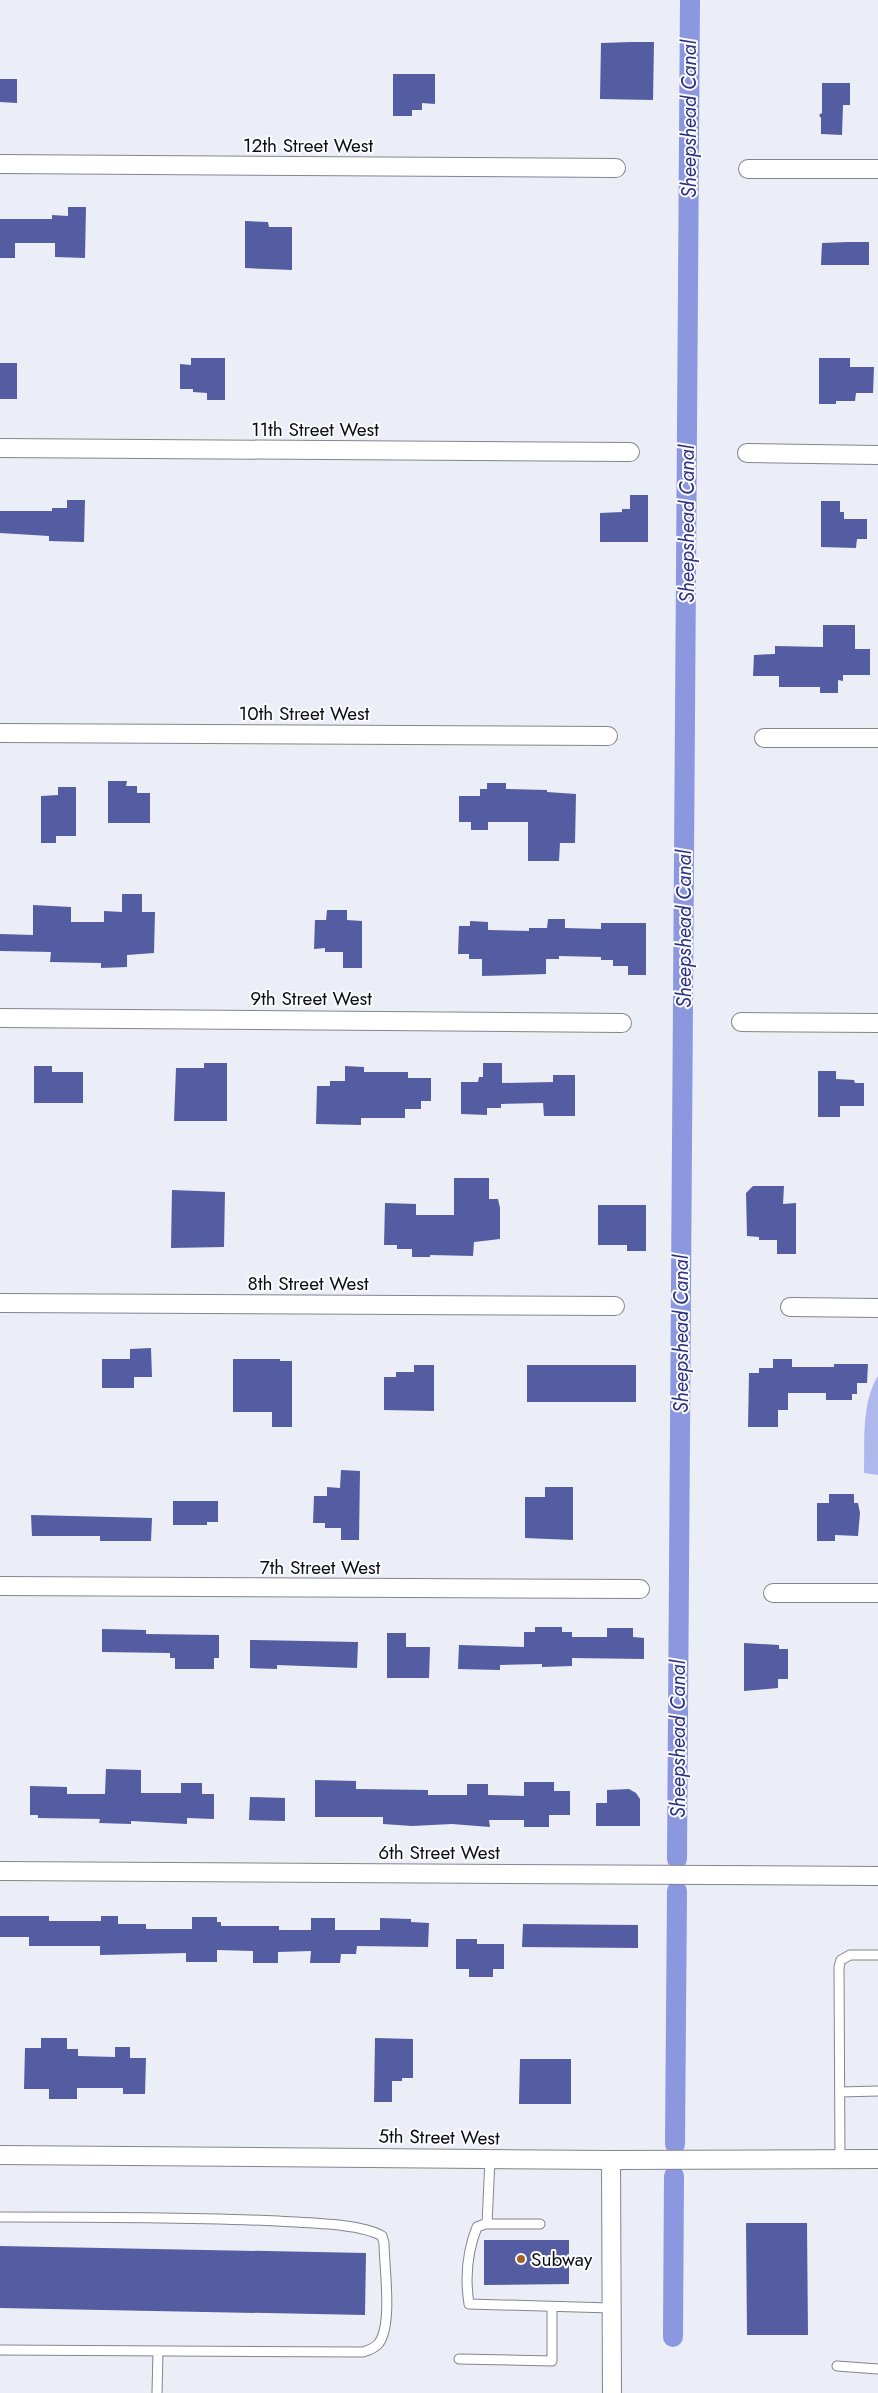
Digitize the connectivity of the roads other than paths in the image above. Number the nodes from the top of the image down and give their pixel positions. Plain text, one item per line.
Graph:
1 (0, 164) edge
2 (616, 168) dead end
3 (748, 169) dead end
4 (878, 169) edge
5 (0, 448) edge
6 (630, 452) dead end
7 (747, 453) dead end
8 (878, 455) edge
9 (0, 733) edge
10 (608, 736) dead end
11 (764, 738) dead end
12 (878, 738) edge
13 (0, 1018) edge
14 (741, 1022) dead end
15 (622, 1023) dead end
16 (878, 1023) edge
17 (0, 1303) edge
18 (615, 1306) dead end
19 (790, 1307) dead end
20 (878, 1308) edge
21 (0, 1586) edge
22 (640, 1589) dead end
23 (773, 1593) dead end
24 (878, 1593) edge
25 (0, 1870) edge
26 (878, 1876) edge
27 (878, 1955) edge
28 (878, 2091) edge
29 (840, 2092) junction
30 (0, 2155) edge
31 (490, 2159) junction
32 (878, 2159) edge
33 (611, 2160) junction
34 (840, 2160) junction
35 (0, 2217) edge
36 (487, 2224) junction
37 (540, 2224) dead end
38 (552, 2307) junction
39 (611, 2308) junction
40 (0, 2350) edge
41 (158, 2351) junction
42 (459, 2359) dead end
43 (837, 2366) dead end
44 (878, 2368) edge
45 (157, 2393) edge
46 (612, 2393) edge

1 - 2 street, 12th Street West
3 - 4 street
5 - 6 street, 11th Street West
7 - 8 street
9 - 10 street, 10th Street West
11 - 12 street
13 - 15 street, 9th Street West
14 - 16 street
17 - 18 street, 8th Street West
19 - 20 street
21 - 22 street, 7th Street West
23 - 24 street
25 - 26 street, 6th Street West
27 - 29 lane
28 - 29 lane
29 - 34 lane
30 - 31 street, 5th Street West
31 - 33 street, 5th Street West
31 - 36 lane
32 - 34 street, 5th Street West
33 - 34 street, 5th Street West
33 - 39 street
35 - 41 lane
36 - 37 lane
36 - 38 lane
38 - 39 lane
38 - 42 lane
39 - 46 street
40 - 41 lane
41 - 45 lane
43 - 44 lane

